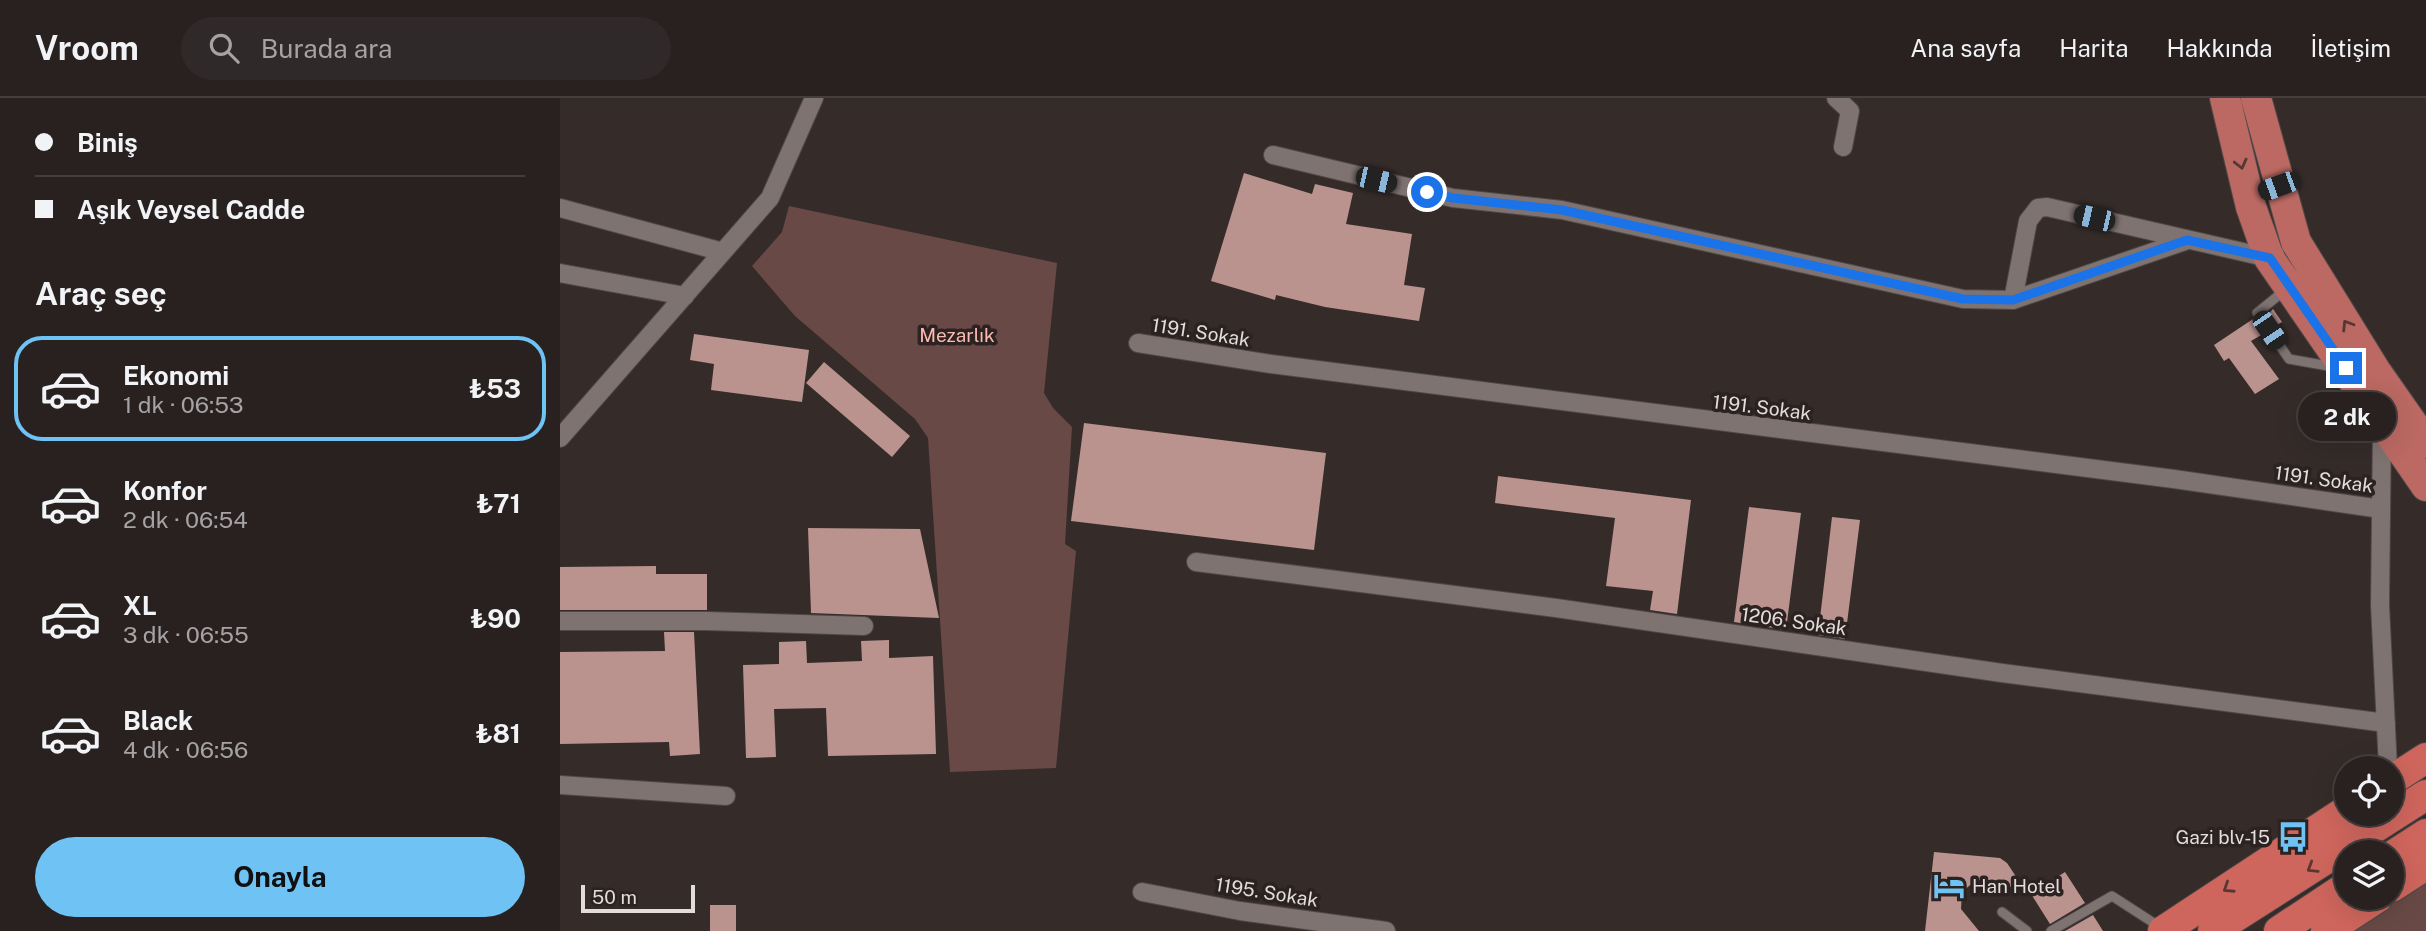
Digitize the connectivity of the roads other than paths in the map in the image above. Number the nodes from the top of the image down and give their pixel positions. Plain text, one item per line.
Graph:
1 (814, 98) edge
2 (1836, 98) edge
3 (2225, 98) edge
4 (2256, 98) edge
5 (1843, 147) dead end
6 (1273, 155) dead end
7 (2278, 186) junction
8 (2249, 197) junction
9 (560, 208) edge
10 (2187, 240) junction
11 (2296, 242) junction
12 (723, 253) junction
13 (2270, 258) junction
14 (560, 274) edge
15 (2290, 286) junction
16 (685, 296) junction
17 (2013, 300) junction
18 (2259, 316) dead end
19 (2269, 330) dead end
20 (1138, 343) dead end
21 (2346, 368) junction
22 (2382, 420) junction
23 (560, 438) edge
24 (2426, 443) edge
25 (2426, 486) edge
26 (2381, 509) junction
27 (1196, 562) dead end
28 (560, 621) edge
29 (864, 626) dead end
30 (2386, 723) junction
31 (2387, 756) edge
32 (2426, 758) edge
33 (2404, 772) edge
34 (560, 785) edge
35 (726, 796) dead end
36 (2418, 800) edge
37 (2334, 818) edge
38 (2426, 834) edge
39 (2404, 848) edge
40 (2426, 865) edge
41 (2404, 879) edge
42 (1142, 892) dead end
43 (2334, 895) edge
44 (2358, 910) edge
45 (2002, 912) dead end
46 (2163, 930) edge
47 (1386, 931) edge
48 (2027, 931) edge
49 (2050, 931) edge
50 (2213, 931) edge
51 (2279, 931) edge
52 (2326, 931) edge

1 - 12 street
2 - 5 street
3 -> 8 main road
4 - 7 main road
6 - 17 street
7 - 8 main road
7 - 11 main road
8 - 13 main road
9 - 12 street
10 - 13 street
10 - 17 street
10 - 17 street
11 - 13 street
24 -> 11 main road
12 - 16 street
13 - 15 main road
14 - 16 street
15 - 18 lane
15 - 21 main road
16 - 23 street
19 - 21 lane
20 - 26 street, 1191. Sokak
21 - 22 main road
22 - 25 main road
22 - 26 street
26 - 30 street
27 - 30 street, 1206. Sokak
28 - 29 street
30 - 31 street
32 - 33 highway
34 - 35 street
36 -> 50 highway
37 -> 46 highway
38 - 39 highway
40 - 41 highway
42 - 47 street, 1195. Sokak
43 - 51 highway
44 - 52 highway
45 - 48 lane
46 - 49 lane

